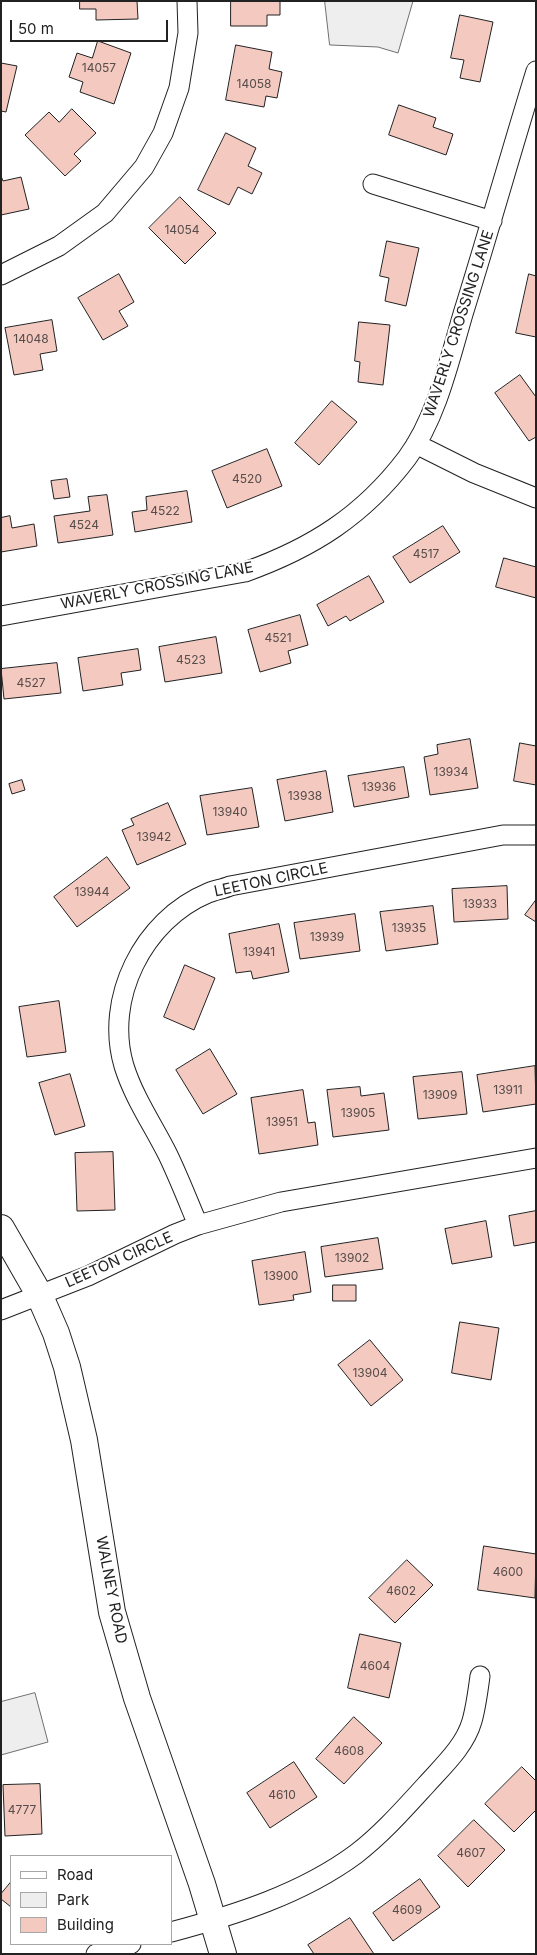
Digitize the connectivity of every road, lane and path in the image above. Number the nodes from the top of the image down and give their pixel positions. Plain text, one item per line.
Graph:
1 (186, 1) edge
2 (536, 71) edge
3 (373, 184) dead end
4 (492, 221) junction
5 (1, 275) edge
6 (416, 444) junction
7 (536, 498) edge
8 (1, 616) edge
9 (536, 835) edge
10 (536, 1158) edge
11 (198, 1225) junction
12 (1, 1228) edge
13 (38, 1294) junction
14 (1, 1310) edge
15 (480, 1676) dead end
16 (214, 1920) junction
17 (172, 1932) edge
18 (128, 1945) edge
19 (96, 1954) edge
20 (223, 1954) edge

1 - 5 street
2 - 4 street, WAVERLY CROSSING LANE
3 - 4 street
4 - 6 street, WAVERLY CROSSING LANE
6 - 7 street
6 - 8 street, WAVERLY CROSSING LANE
9 - 11 street, LEETON CIRCLE
10 - 11 street, LEETON CIRCLE
11 - 13 street, LEETON CIRCLE
12 - 13 main road, WALNEY ROAD
13 - 14 street, LEETON CIRCLE
13 - 16 main road, WALNEY ROAD
15 - 16 street
16 - 17 street
16 - 20 main road, WALNEY ROAD
18 - 19 street

